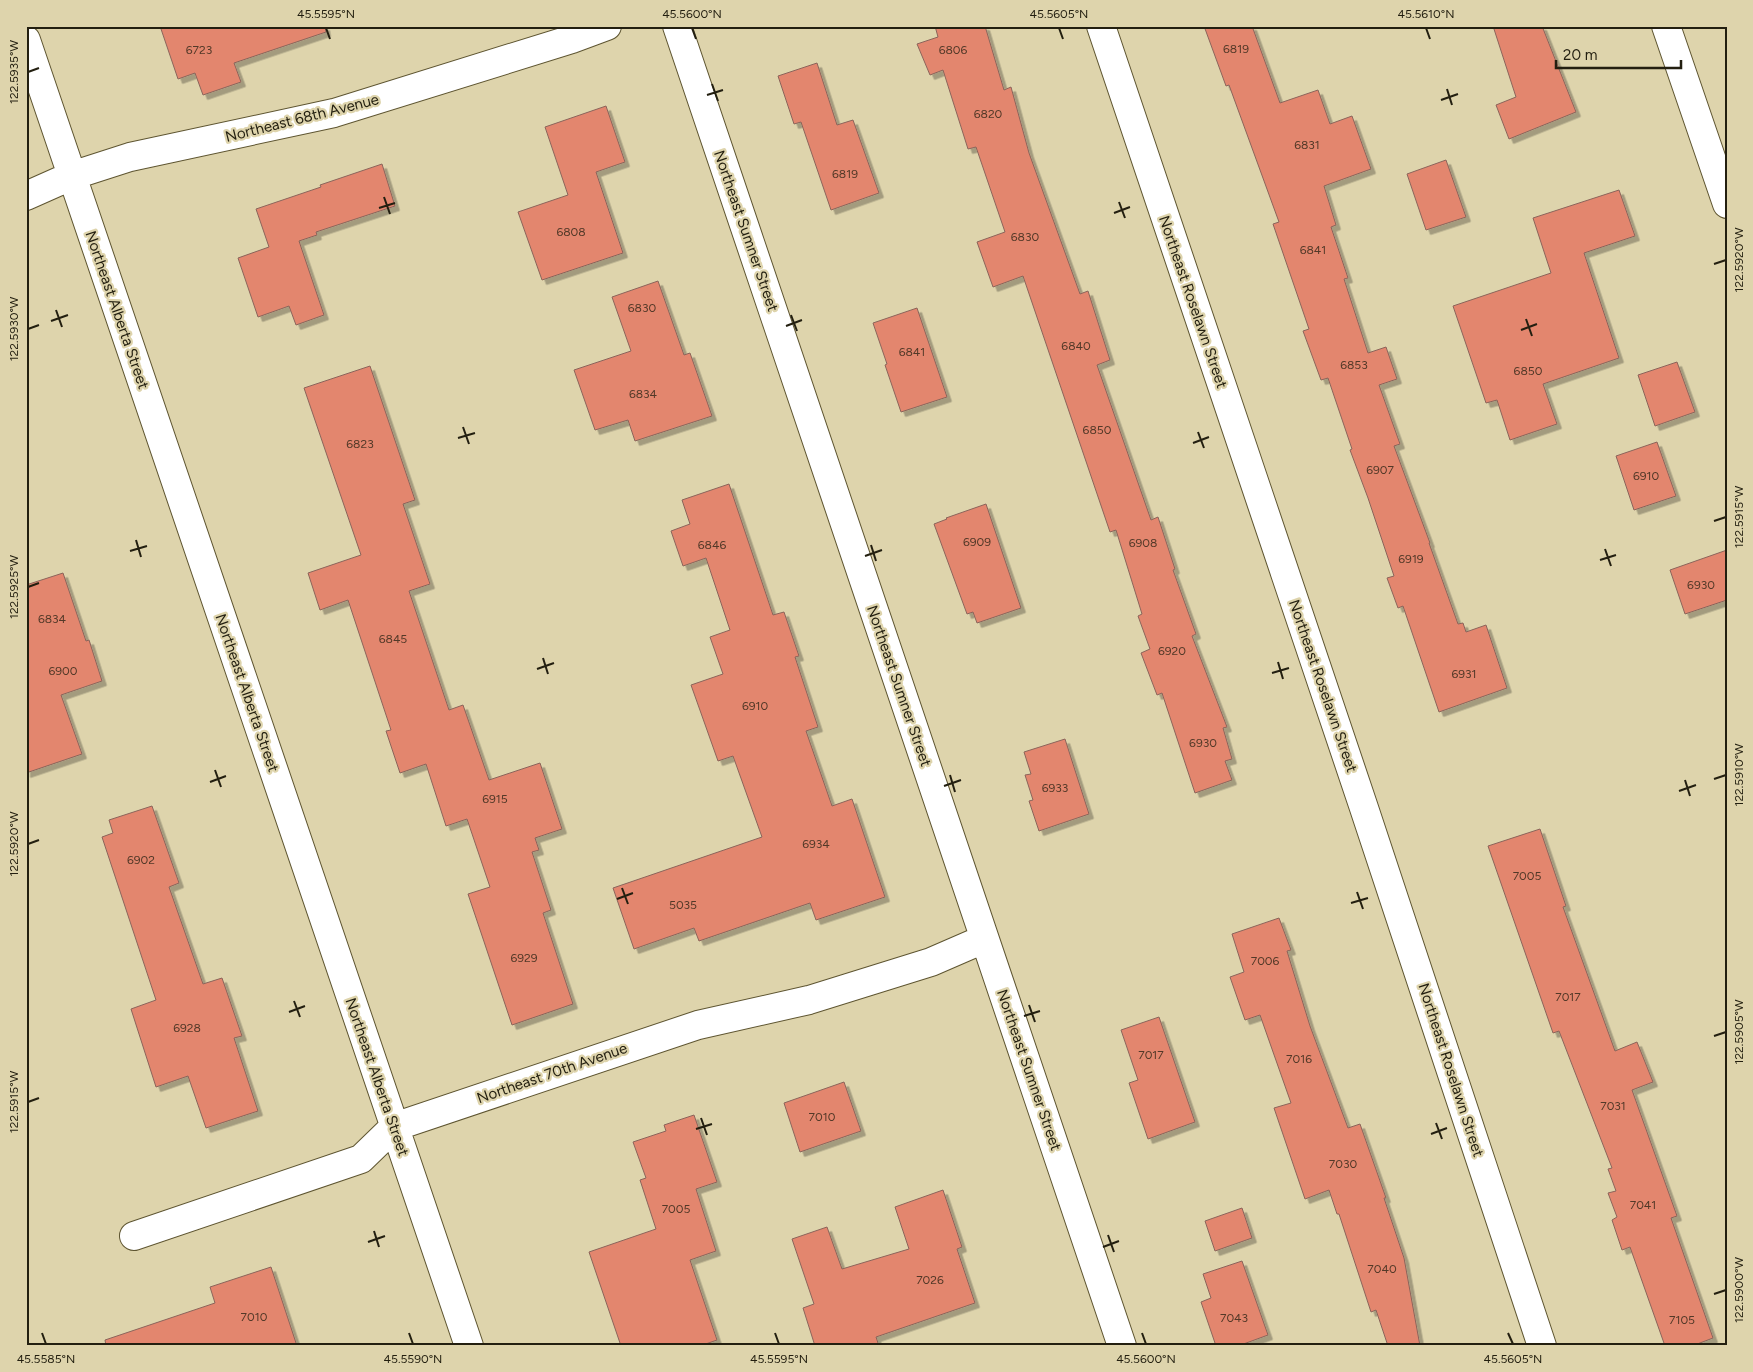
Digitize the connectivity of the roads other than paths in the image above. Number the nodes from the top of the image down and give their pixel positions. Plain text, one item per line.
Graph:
1 (606, 26) edge
2 (677, 26) edge
3 (1101, 26) edge
4 (1666, 26) edge
5 (26, 40) edge
6 (71, 176) junction
7 (26, 196) edge
8 (1727, 204) edge
9 (984, 939) junction
10 (394, 1127) junction
11 (134, 1236) dead end
12 (469, 1346) edge
13 (1122, 1346) edge
14 (1542, 1346) edge

1 - 6 street, Northeast 68th Avenue
2 - 9 street, Northeast Sumner Street
3 - 14 street, Northeast Roselawn Street
4 - 8 street
5 - 6 street, Northeast Alberta Street
6 - 7 street, Northeast 68th Avenue
6 - 10 street, Northeast Alberta Street
9 - 10 street, Northeast 70th Avenue
9 - 13 street, Northeast Sumner Street
10 - 11 street, Northeast 70th Avenue
10 - 12 street, Northeast Alberta Street

